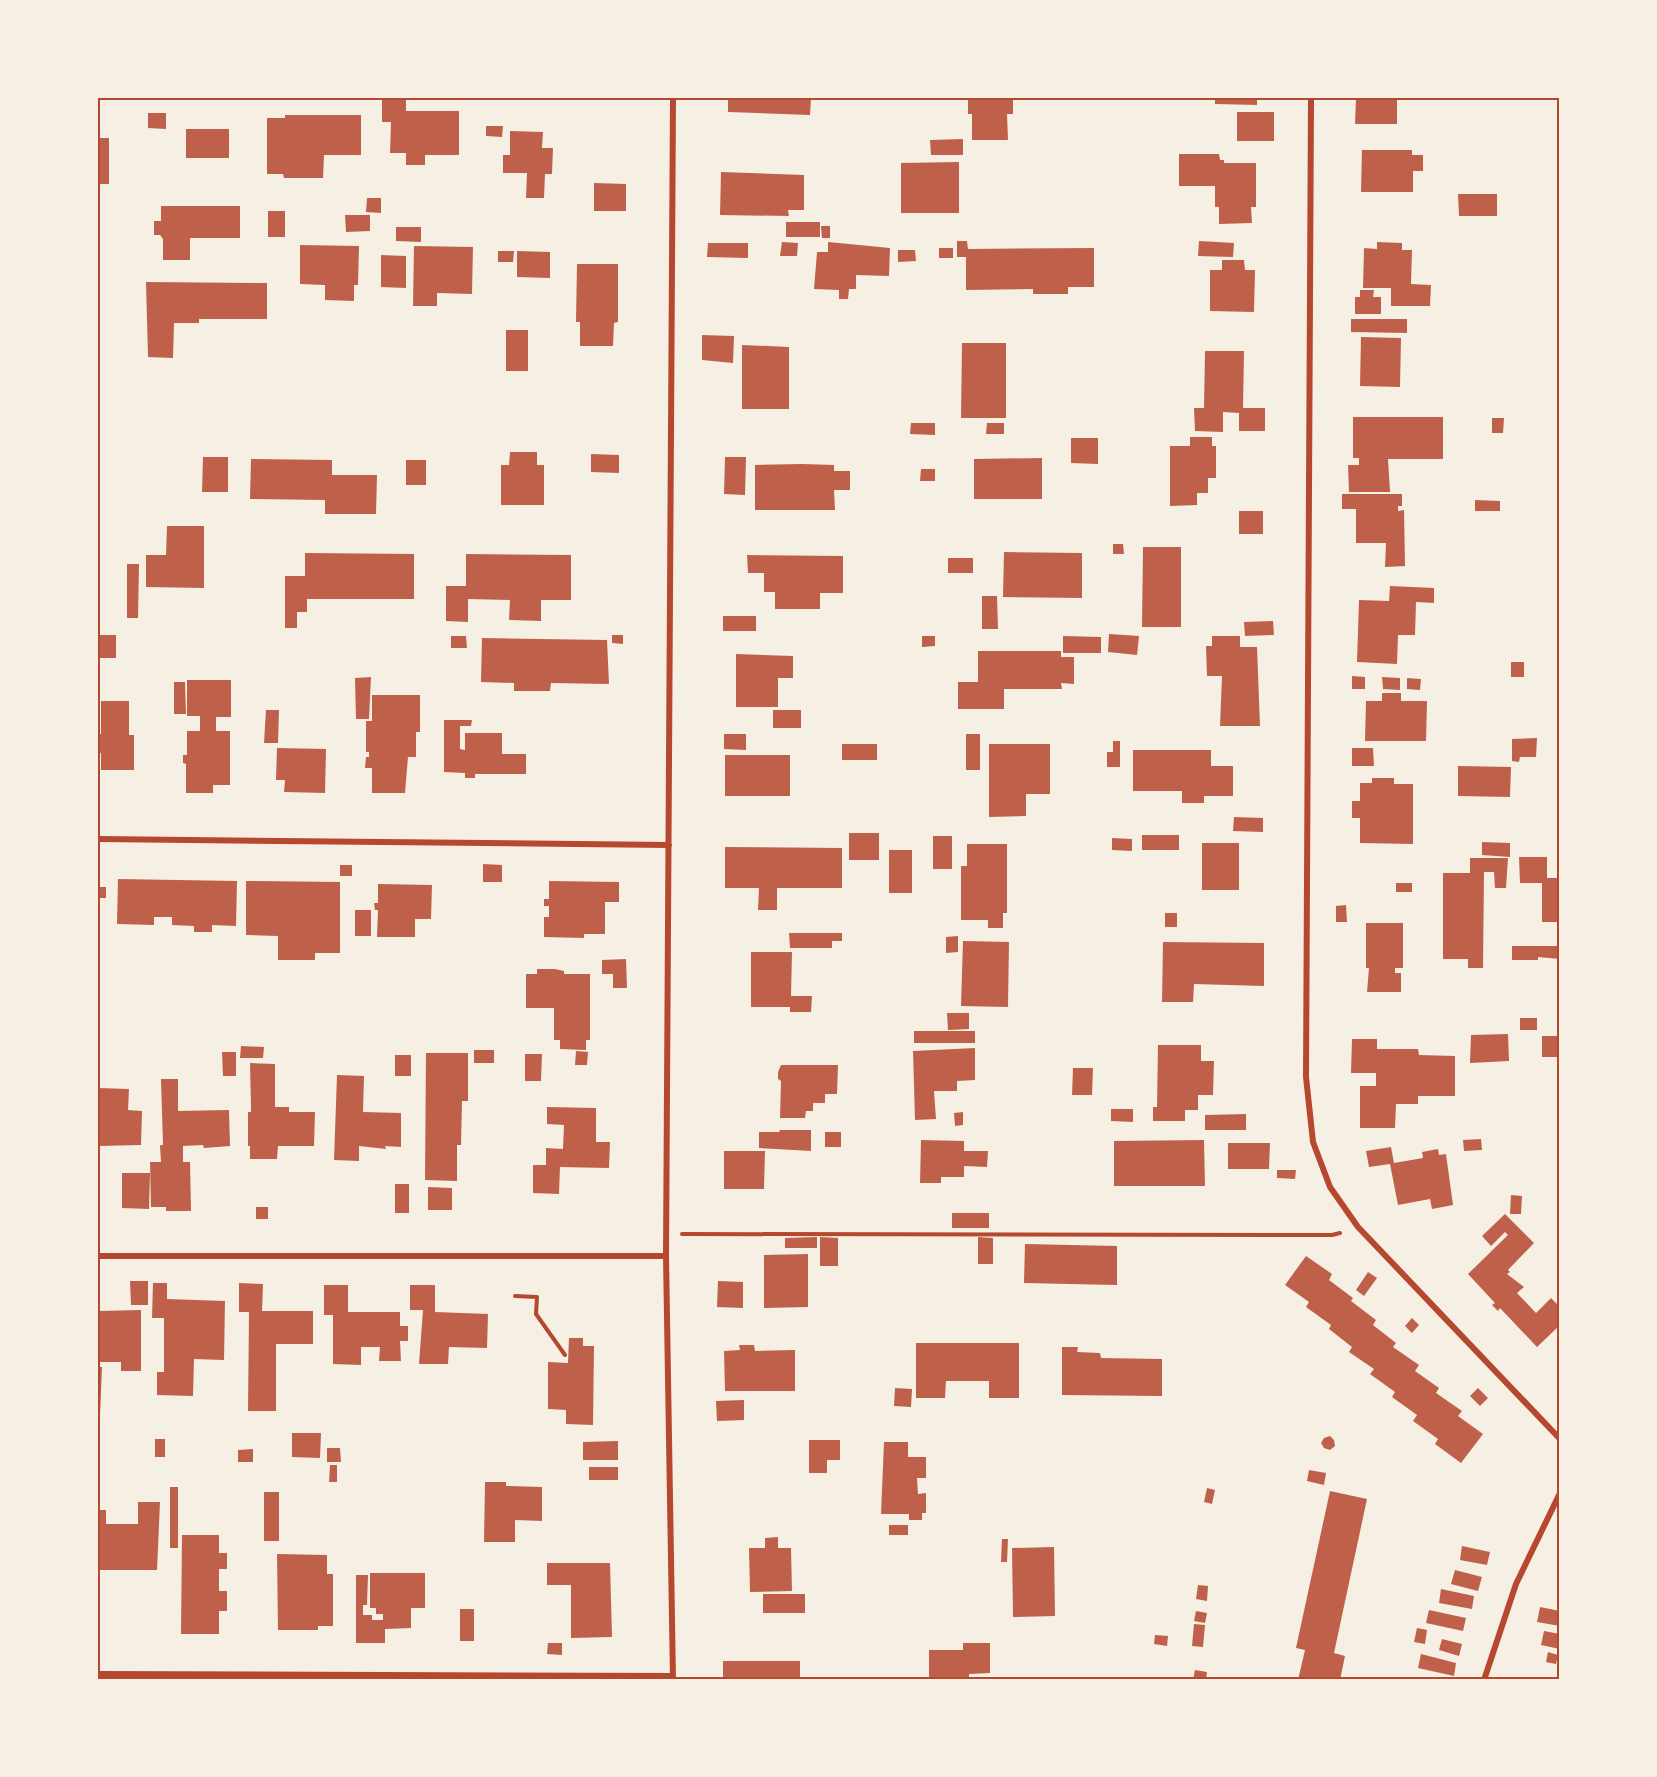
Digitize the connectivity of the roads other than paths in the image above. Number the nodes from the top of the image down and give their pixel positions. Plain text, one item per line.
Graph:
1 (673, 98) edge
2 (1311, 98) edge
3 (98, 839) edge
4 (669, 845) junction
5 (98, 1256) edge
6 (666, 1256) junction
7 (1560, 1439) edge
8 (1560, 1493) edge
9 (98, 1674) edge
10 (673, 1678) edge
11 (1484, 1680) edge

1 - 4 street
2 - 7 street
3 - 4 street
4 - 6 street
5 - 6 street
6 - 10 street
8 - 11 street
9 - 10 street

